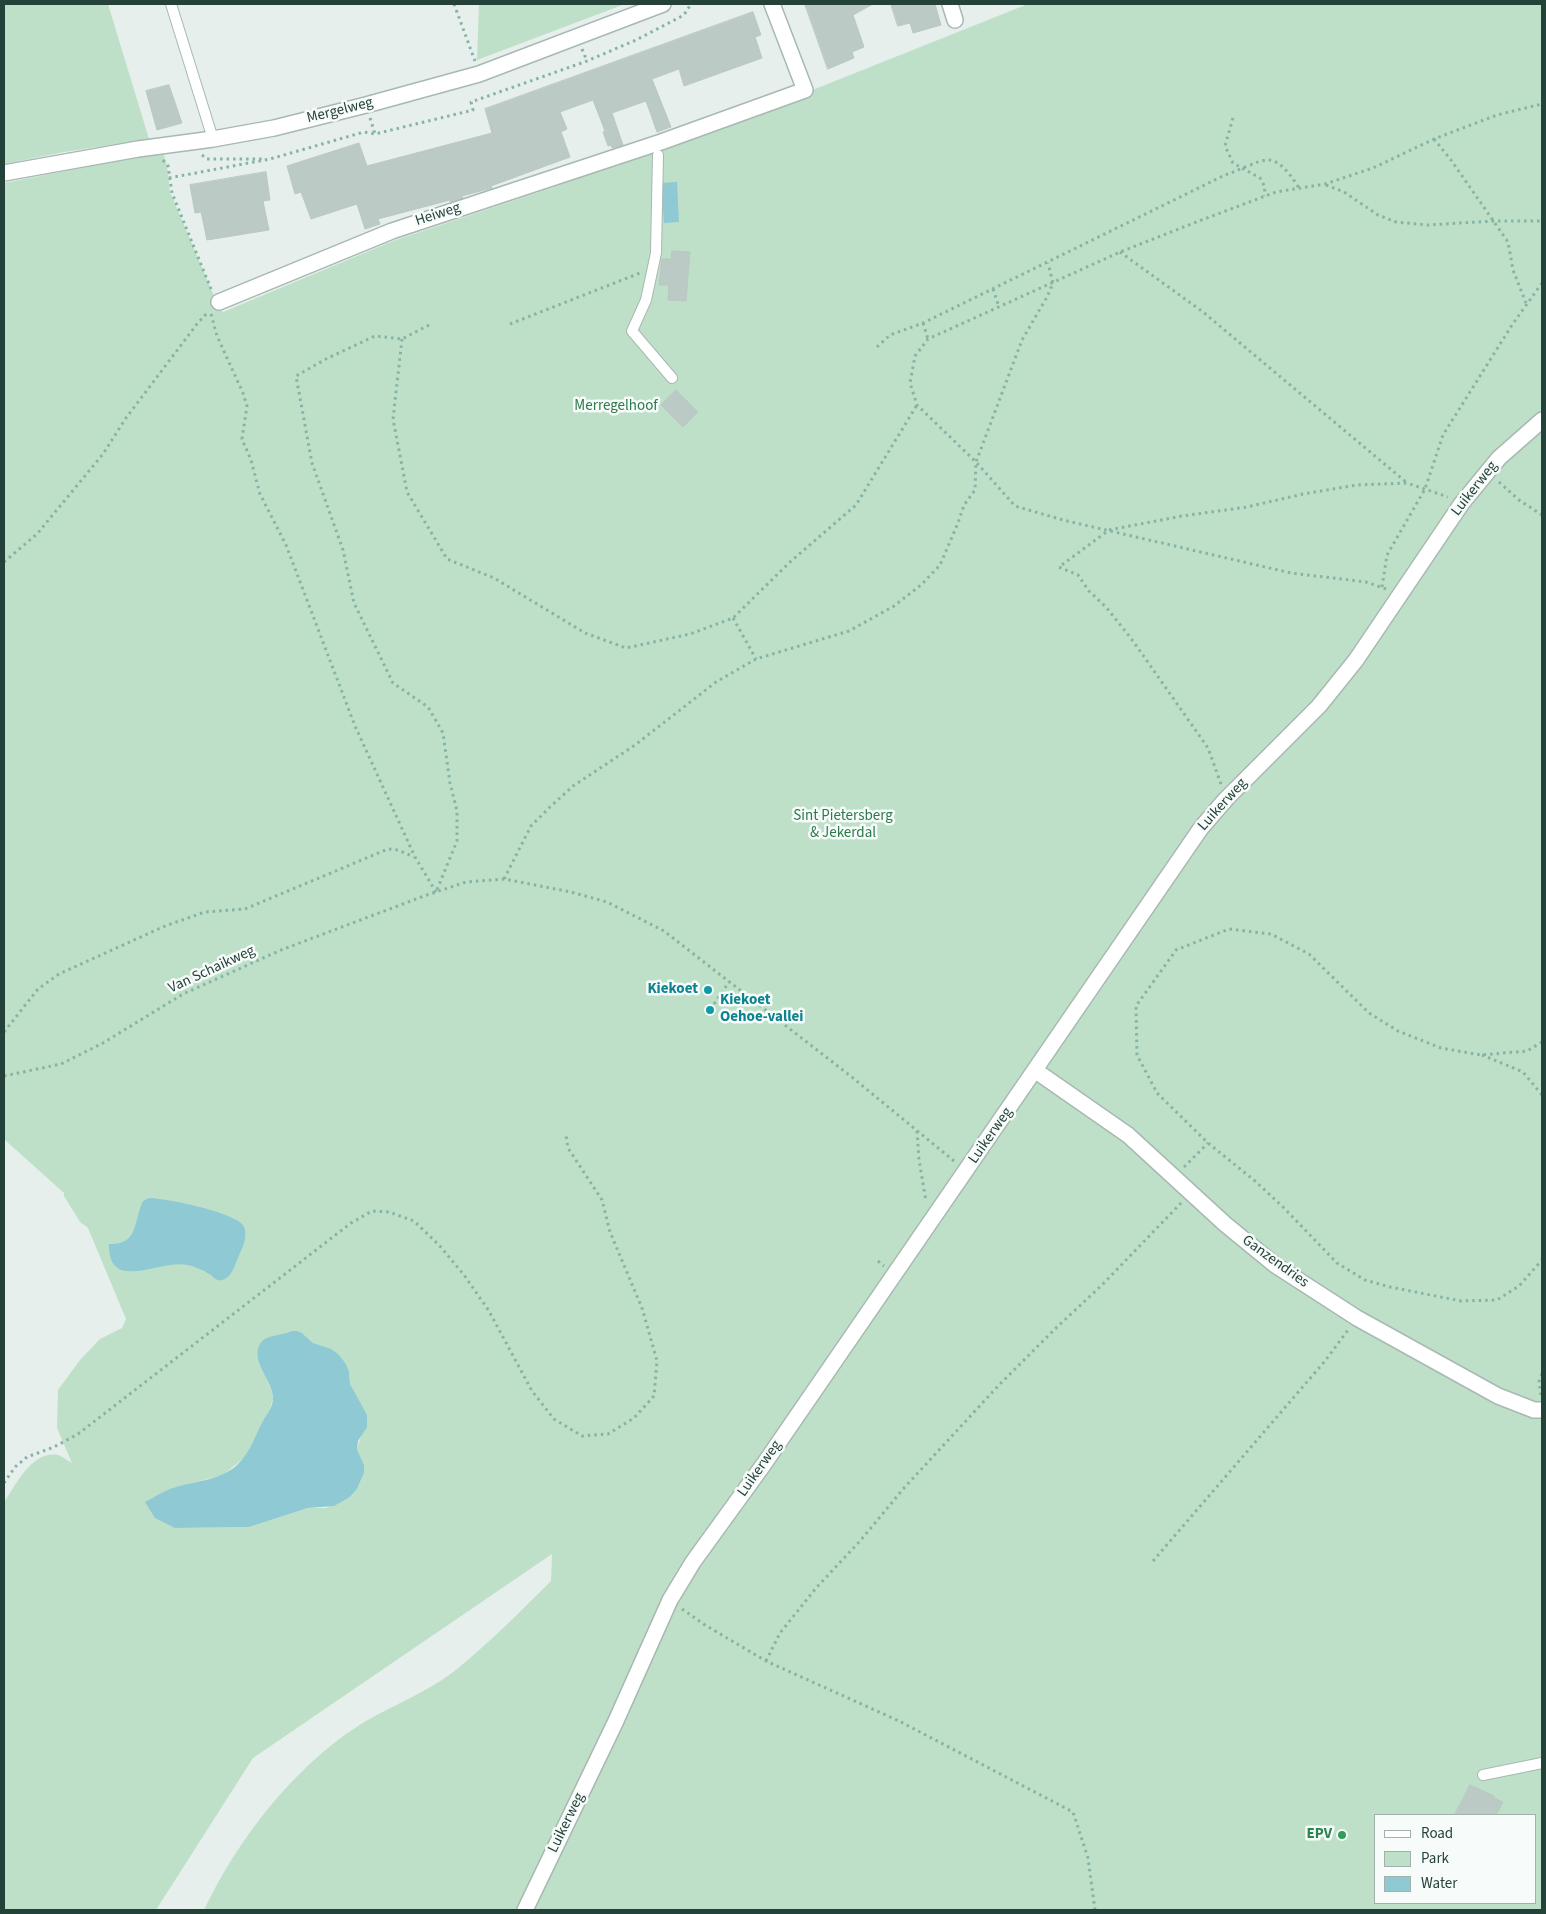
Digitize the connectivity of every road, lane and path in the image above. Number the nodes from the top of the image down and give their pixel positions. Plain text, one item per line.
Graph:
1 (171, 4) edge
2 (454, 4) edge
3 (663, 4) edge
4 (691, 4) edge
5 (772, 4) edge
6 (950, 4) edge
7 (955, 20) dead end
8 (479, 74) junction
9 (1542, 104) edge
10 (1233, 118) dead end
11 (212, 139) junction
12 (1434, 139) junction
13 (186, 142) junction
14 (138, 149) junction
15 (659, 149) junction
16 (270, 159) junction
17 (1244, 168) junction
18 (4, 173) edge
19 (169, 178) junction
20 (1324, 184) junction
21 (1299, 188) junction
22 (1264, 196) junction
23 (1494, 221) junction
24 (1542, 221) edge
25 (1120, 252) junction
26 (1048, 263) junction
27 (654, 268) junction
28 (1053, 283) junction
29 (1542, 283) edge
30 (993, 289) junction
31 (216, 299) junction
32 (1526, 303) junction
33 (999, 307) junction
34 (212, 317) dead end
35 (510, 324) dead end
36 (923, 324) junction
37 (429, 326) dead end
38 (402, 339) junction
39 (928, 339) junction
40 (877, 347) dead end
41 (672, 378) dead end
42 (917, 405) junction
43 (1542, 420) edge
44 (976, 462) junction
45 (1487, 472) junction
46 (1406, 483) junction
47 (1425, 489) junction
48 (1462, 503) junction
49 (1542, 515) edge
50 (1109, 530) junction
51 (4, 562) edge
52 (733, 618) junction
53 (756, 659) junction
54 (1226, 799) junction
55 (415, 858) junction
56 (504, 879) junction
57 (436, 892) junction
58 (730, 982) junction
59 (714, 1004) dead end
60 (4, 1032) edge
61 (1542, 1042) edge
62 (1481, 1055) junction
63 (1036, 1071) junction
64 (4, 1076) edge
65 (1542, 1095) edge
66 (917, 1130) junction
67 (566, 1134) dead end
68 (1208, 1143) junction
69 (967, 1170) junction
70 (1174, 1177) junction
71 (1190, 1193) junction
72 (930, 1221) junction
73 (1542, 1260) edge
74 (1357, 1318) junction
75 (1542, 1373) edge
76 (1541, 1410) edge
77 (4, 1483) edge
78 (1153, 1561) dead end
79 (670, 1600) junction
80 (766, 1661) junction
81 (1542, 1763) edge
82 (1483, 1775) dead end
83 (525, 1910) edge
84 (1095, 1910) edge

1 - 11 lane
2 - 8 path
3 - 8 street, Mergelweg
4 - 16 path
5 - 15 street, Heiweg
6 - 7 street
8 - 11 street, Mergelweg
9 - 12 path
10 - 17 path
11 - 13 street, Mergelweg
12 - 20 path
12 - 23 path
13 - 14 street, Mergelweg
13 - 16 path
14 - 18 street, Mergelweg
14 - 19 path
15 - 27 lane
15 - 31 street, Heiweg
16 - 19 path
17 - 21 path
17 - 22 path
17 - 26 path
19 - 31 path
20 - 21 path
20 - 23 path
21 - 22 path
22 - 25 path
23 - 24 path
23 - 32 path
25 - 28 path
25 - 46 path
26 - 28 path
26 - 30 path
27 - 35 path
27 - 41 lane
28 - 33 path
28 - 44 path
29 - 32 path
30 - 33 path
30 - 36 path
31 - 51 path
32 - 47 path
33 - 39 path
34 - 55 path
36 - 39 path
36 - 40 path
37 - 38 path
38 - 52 path
38 - 57 path
39 - 42 path
42 - 44 path
42 - 52 path
43 - 45 street, Luikerweg
44 - 50 path
44 - 53 path
45 - 48 street, Luikerweg
45 - 49 path
46 - 47 path
46 - 50 path
47 - 48 path
47 - 50 path
48 - 54 street, Luikerweg
50 - 54 path
52 - 53 path
53 - 56 path
54 - 63 street, Luikerweg
55 - 57 path
55 - 60 path
56 - 57 path, Van Schaikweg
56 - 58 path, Van Schaikweg
57 - 64 path, Van Schaikweg
58 - 59 path
58 - 66 path, Van Schaikweg
61 - 62 path
62 - 65 path
62 - 68 path
63 - 69 street, Luikerweg
63 - 70 street, Ganzendries
66 - 69 path, Van Schaikweg
66 - 72 path
67 - 77 path
68 - 70 path
68 - 73 path
69 - 72 street, Luikerweg
70 - 71 street, Ganzendries
71 - 74 street, Ganzendries
71 - 80 path
72 - 79 street, Luikerweg
74 - 76 street, Ganzendries
74 - 78 path
75 - 76 path
79 - 80 path
79 - 83 street, Luikerweg
80 - 84 path
81 - 82 lane

